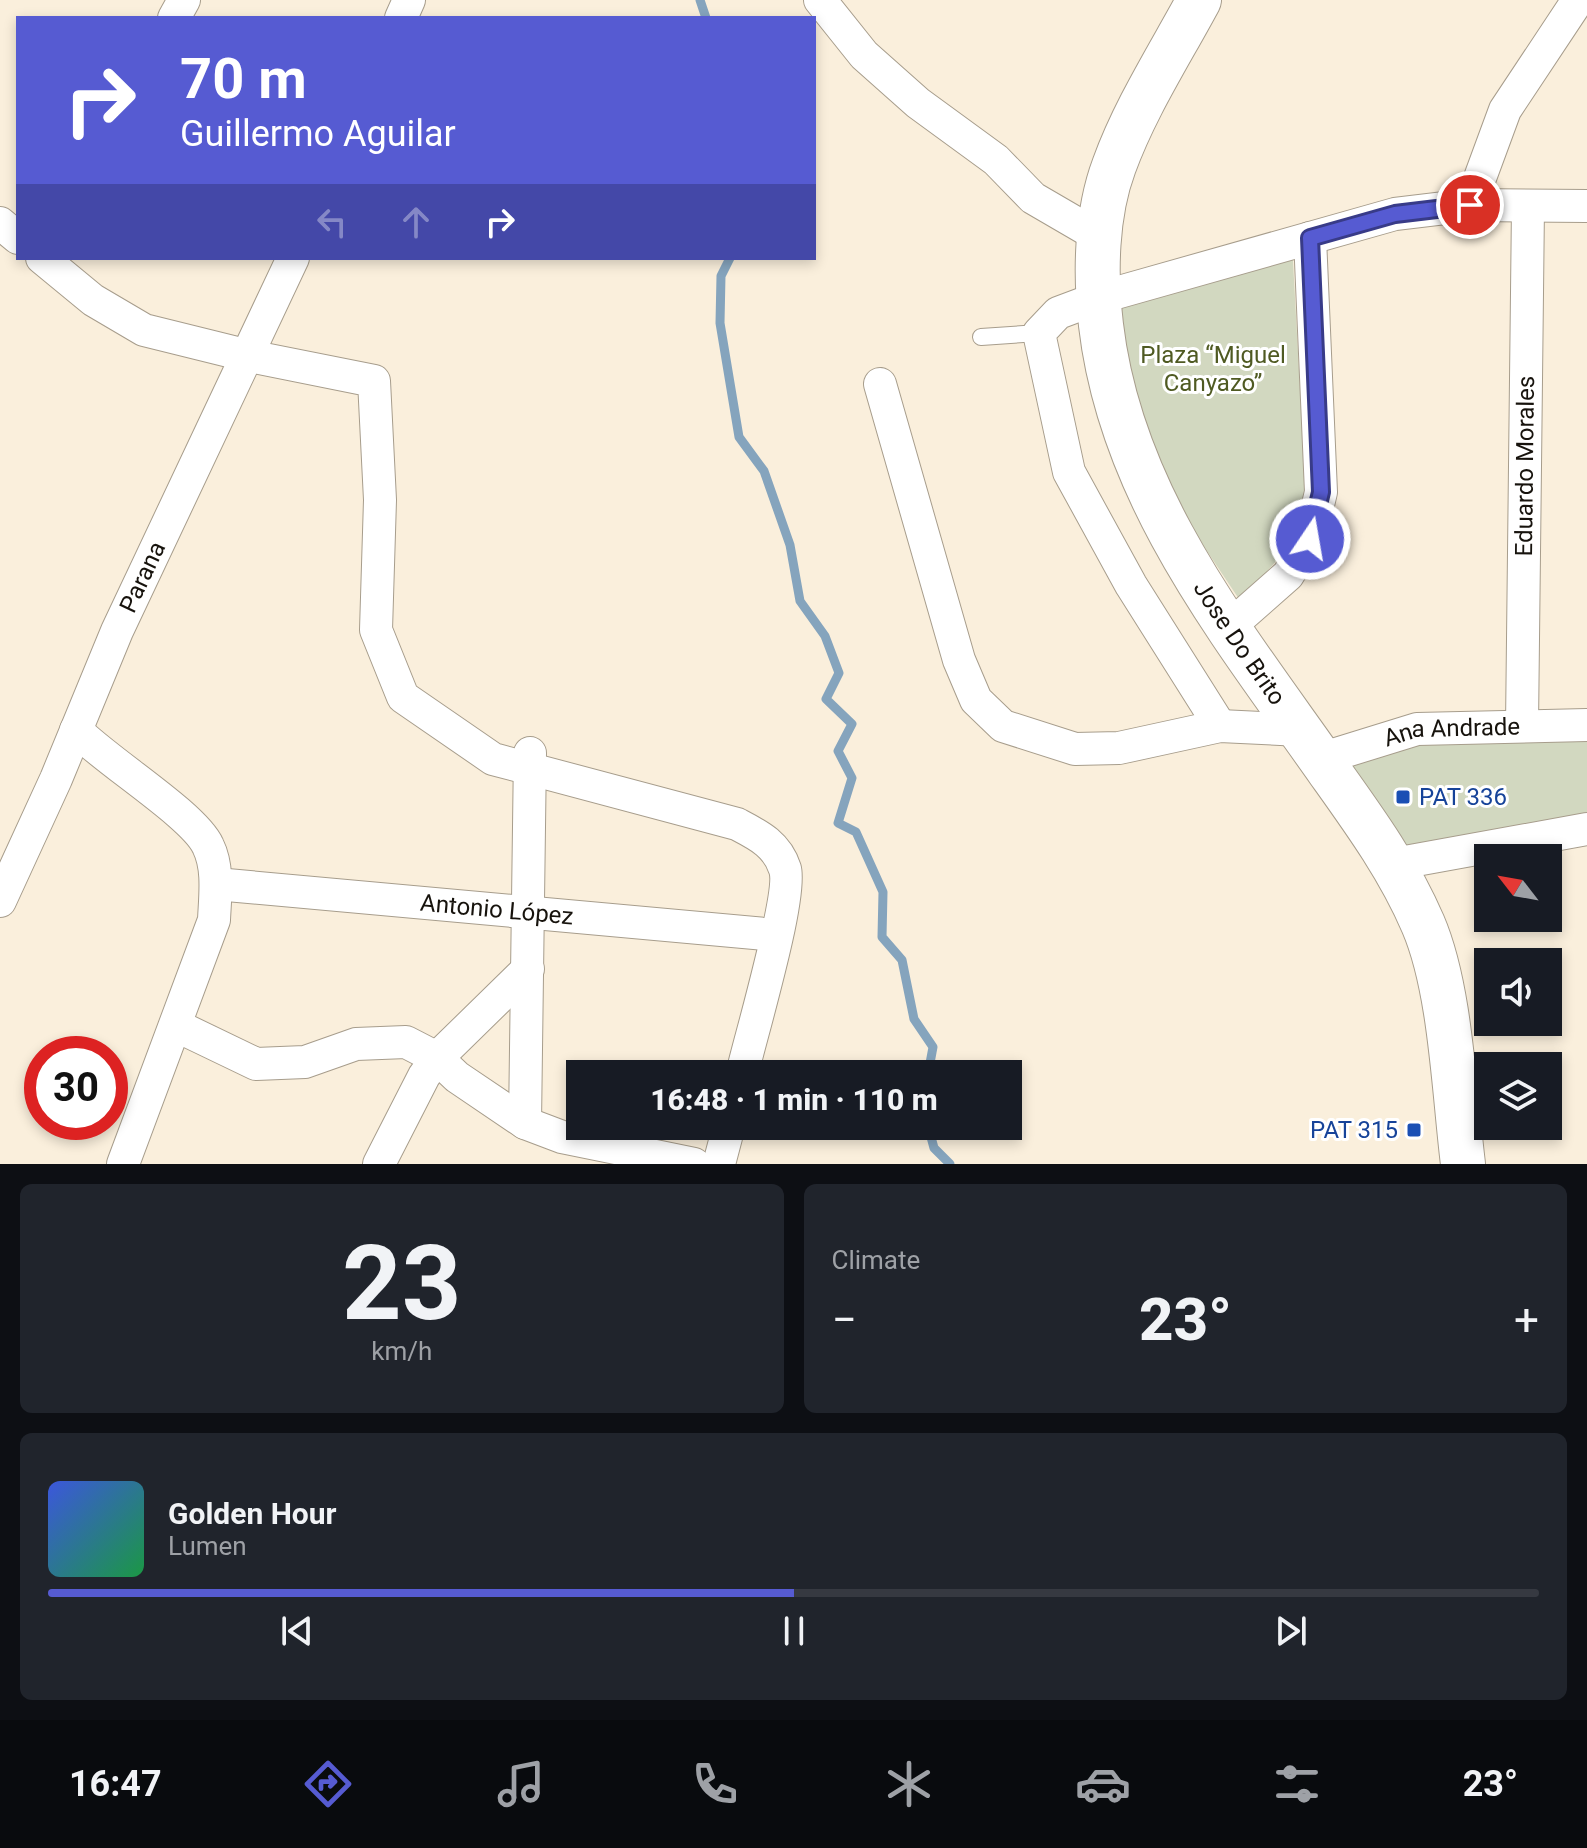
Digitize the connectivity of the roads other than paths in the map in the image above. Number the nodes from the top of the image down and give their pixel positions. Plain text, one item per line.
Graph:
1 (820, 0) edge
2 (1199, 0) edge
3 (1578, 0) edge
4 (1470, 205) junction
5 (1528, 206) junction
6 (1587, 206) edge
7 (0, 223) edge
8 (16, 236) edge
9 (1100, 237) junction
10 (1310, 238) junction
11 (44, 260) edge
12 (292, 260) edge
13 (1098, 298) junction
14 (1039, 333) junction
15 (981, 337) dead end
16 (249, 356) junction
17 (880, 384) dead end
18 (1229, 627) junction
19 (1587, 725) edge
20 (1220, 726) junction
21 (1522, 726) junction
22 (76, 730) junction
23 (1310, 744) junction
24 (530, 761) junction
25 (1587, 829) edge
26 (1394, 864) junction
27 (216, 884) junction
28 (0, 901) edge
29 (529, 913) junction
30 (776, 935) junction
31 (528, 969) junction
32 (177, 1026) junction
33 (437, 1058) junction
34 (745, 1060) edge
35 (525, 1123) junction
36 (725, 1140) edge
37 (123, 1164) edge
38 (379, 1164) edge
39 (694, 1164) edge
40 (719, 1164) edge
41 (1463, 1164) edge

1 - 9 street
2 - 9 main road, Jose Do Brito
3 - 4 street
4 - 5 street
4 - 10 street
5 - 6 street
5 - 21 street, Eduardo Morales
7 - 8 street
9 - 13 main road, Jose Do Brito
10 - 13 street
10 - 18 street
11 - 16 street
12 - 16 street, Parana
13 - 14 street
13 - 18 main road, Jose Do Brito
14 - 15 lane
14 - 20 street
16 - 22 street, Parana
16 - 24 street
17 - 20 street
18 - 23 main road, Jose Do Brito
19 - 21 street, Ana Andrade
20 - 23 street
21 - 23 street, Ana Andrade
22 - 27 street
22 - 28 street, Parana
23 - 26 main road, Jose Do Brito
24 - 29 street
24 - 30 street
25 - 26 street
26 - 41 main road, Jose Do Brito
27 - 29 street, Antonio López
27 - 32 street
29 - 30 street, Antonio López
29 - 31 street
30 - 34 street
31 - 33 street
31 - 35 street
32 - 33 street
32 - 37 street
33 - 35 street
33 - 38 street
35 - 39 street
36 - 40 street

